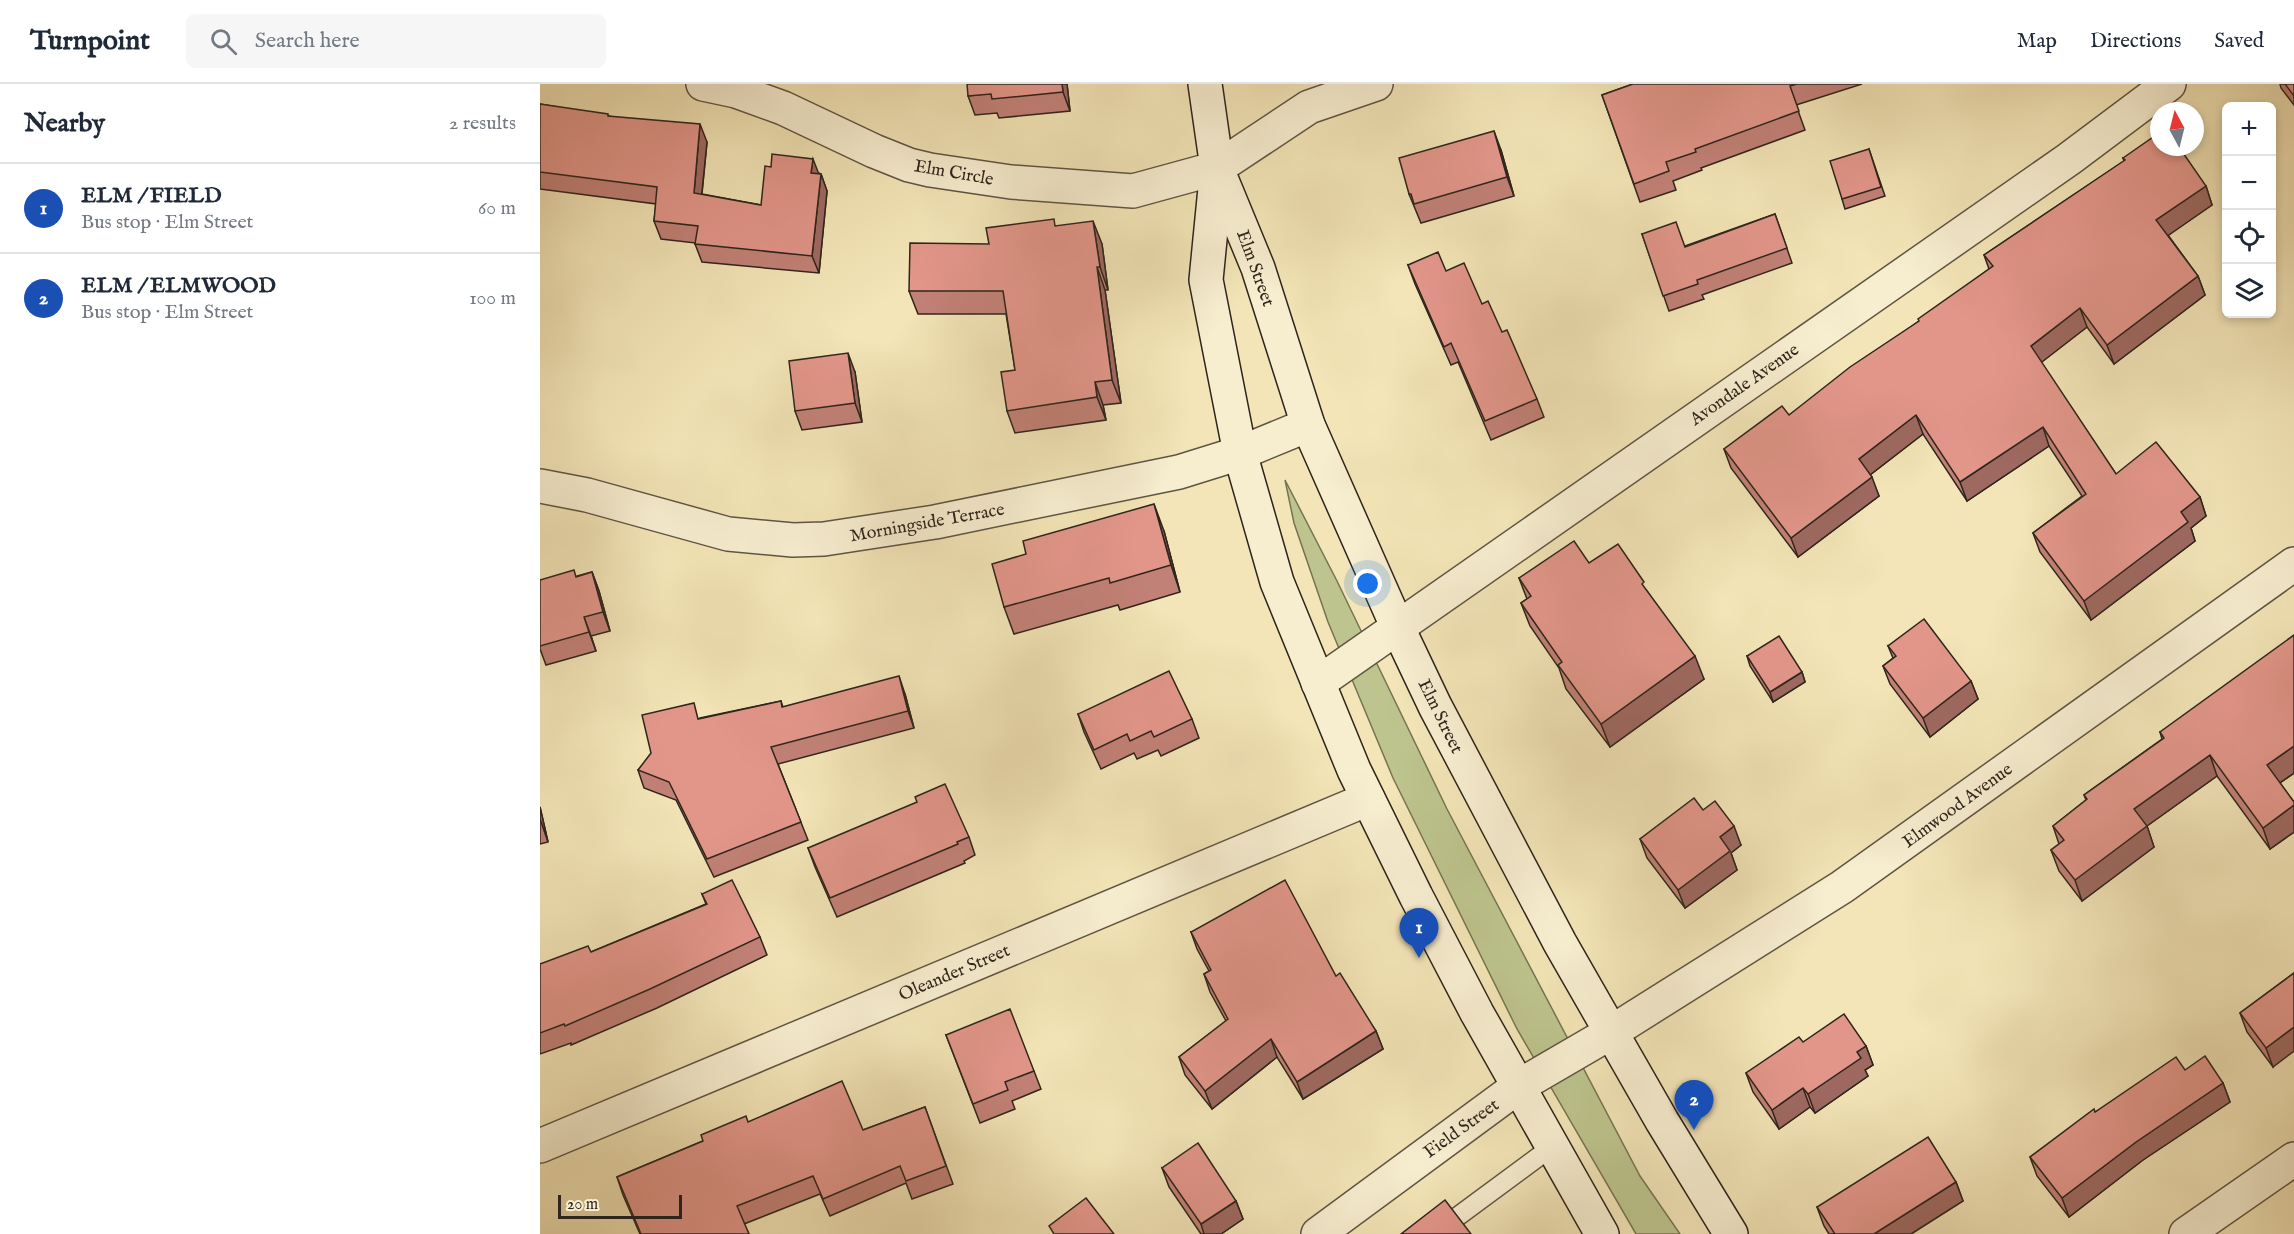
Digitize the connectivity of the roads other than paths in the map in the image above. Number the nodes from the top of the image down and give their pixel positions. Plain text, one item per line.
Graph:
1 (703, 84) edge
2 (1205, 84) edge
3 (1376, 84) edge
4 (2169, 84) edge
5 (1217, 168) junction
6 (1308, 425) junction
7 (1240, 453) junction
8 (540, 486) edge
9 (2294, 564) edge
10 (1397, 626) junction
11 (1318, 683) junction
12 (1368, 799) junction
13 (1610, 1033) junction
14 (1519, 1086) junction
15 (540, 1146) edge
16 (1553, 1146) junction
17 (2294, 1159) edge
18 (1318, 1234) edge
19 (1434, 1234) edge
20 (1602, 1234) edge
21 (1731, 1234) edge
22 (2186, 1234) edge

1 - 5 street, Elm Circle
2 - 5 street, Elm Street
3 - 5 street, Elm Circle
4 - 10 street, Avondale Avenue
5 - 6 street, Elm Street
5 - 7 street, Elm Street
6 - 7 street, Morningside Terrace
6 - 10 street, Elm Street
7 - 8 street, Morningside Terrace
7 - 11 street, Elm Street
9 - 13 street, Elmwood Avenue
10 - 11 street, Avondale Avenue
10 - 13 street, Elm Street
11 - 12 street, Elm Street
12 - 14 street, Elm Street
12 - 15 street, Oleander Street
13 - 14 street, Field Street
13 - 21 street, Elm Street
14 - 16 street, Elm Street
14 - 18 street, Field Street
16 - 19 lane
16 - 20 street, Elm Street
17 - 22 street

